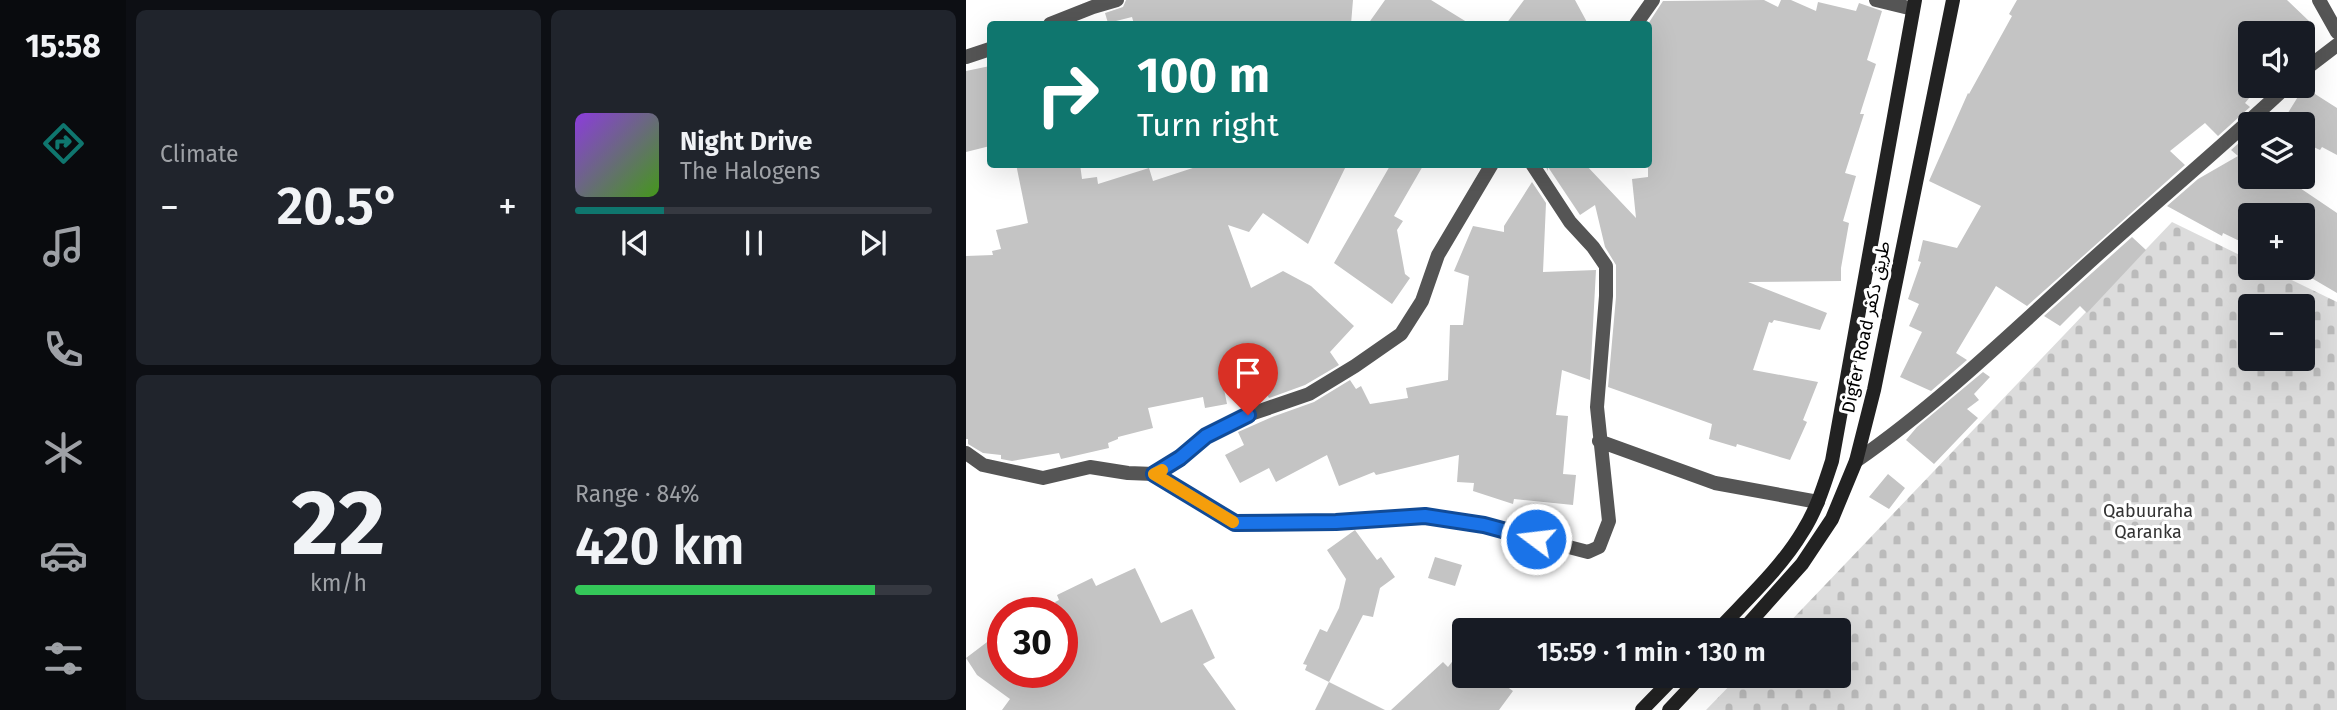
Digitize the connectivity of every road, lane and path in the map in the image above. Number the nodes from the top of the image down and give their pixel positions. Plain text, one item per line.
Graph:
1 (1117, 0) edge
2 (1653, 0) edge
3 (1876, 0) edge
4 (1953, 0) edge
5 (2319, 0) edge
6 (1914, 4) edge
7 (1057, 21) edge
8 (1638, 21) edge
9 (2337, 32) edge
10 (2337, 45) edge
11 (987, 50) edge
12 (966, 57) edge
13 (2315, 62) edge
14 (2274, 98) edge
15 (1490, 168) edge
16 (1535, 168) edge
17 (1599, 441) junction
18 (966, 453) edge
19 (1856, 461) junction
20 (1154, 474) junction
21 (1818, 502) junction
22 (1729, 618) edge
23 (1754, 618) edge
24 (1663, 688) edge
25 (1690, 688) edge
26 (1642, 710) edge
27 (1669, 710) edge

1 - 7 street
2 - 8 street
3 - 6 street
4 - 19 street, Digfer Road طريق دكفر
5 - 9 street
6 - 21 street, Digfer Road طريق دكفر
10 - 13 street
11 - 12 street
14 - 19 street
15 - 20 street
16 - 17 street
17 - 20 street
17 - 21 street
18 - 20 street
19 - 23 street, Digfer Road طريق دكفر
21 - 22 street, Digfer Road طريق دكفر
24 - 26 street
25 - 27 street

